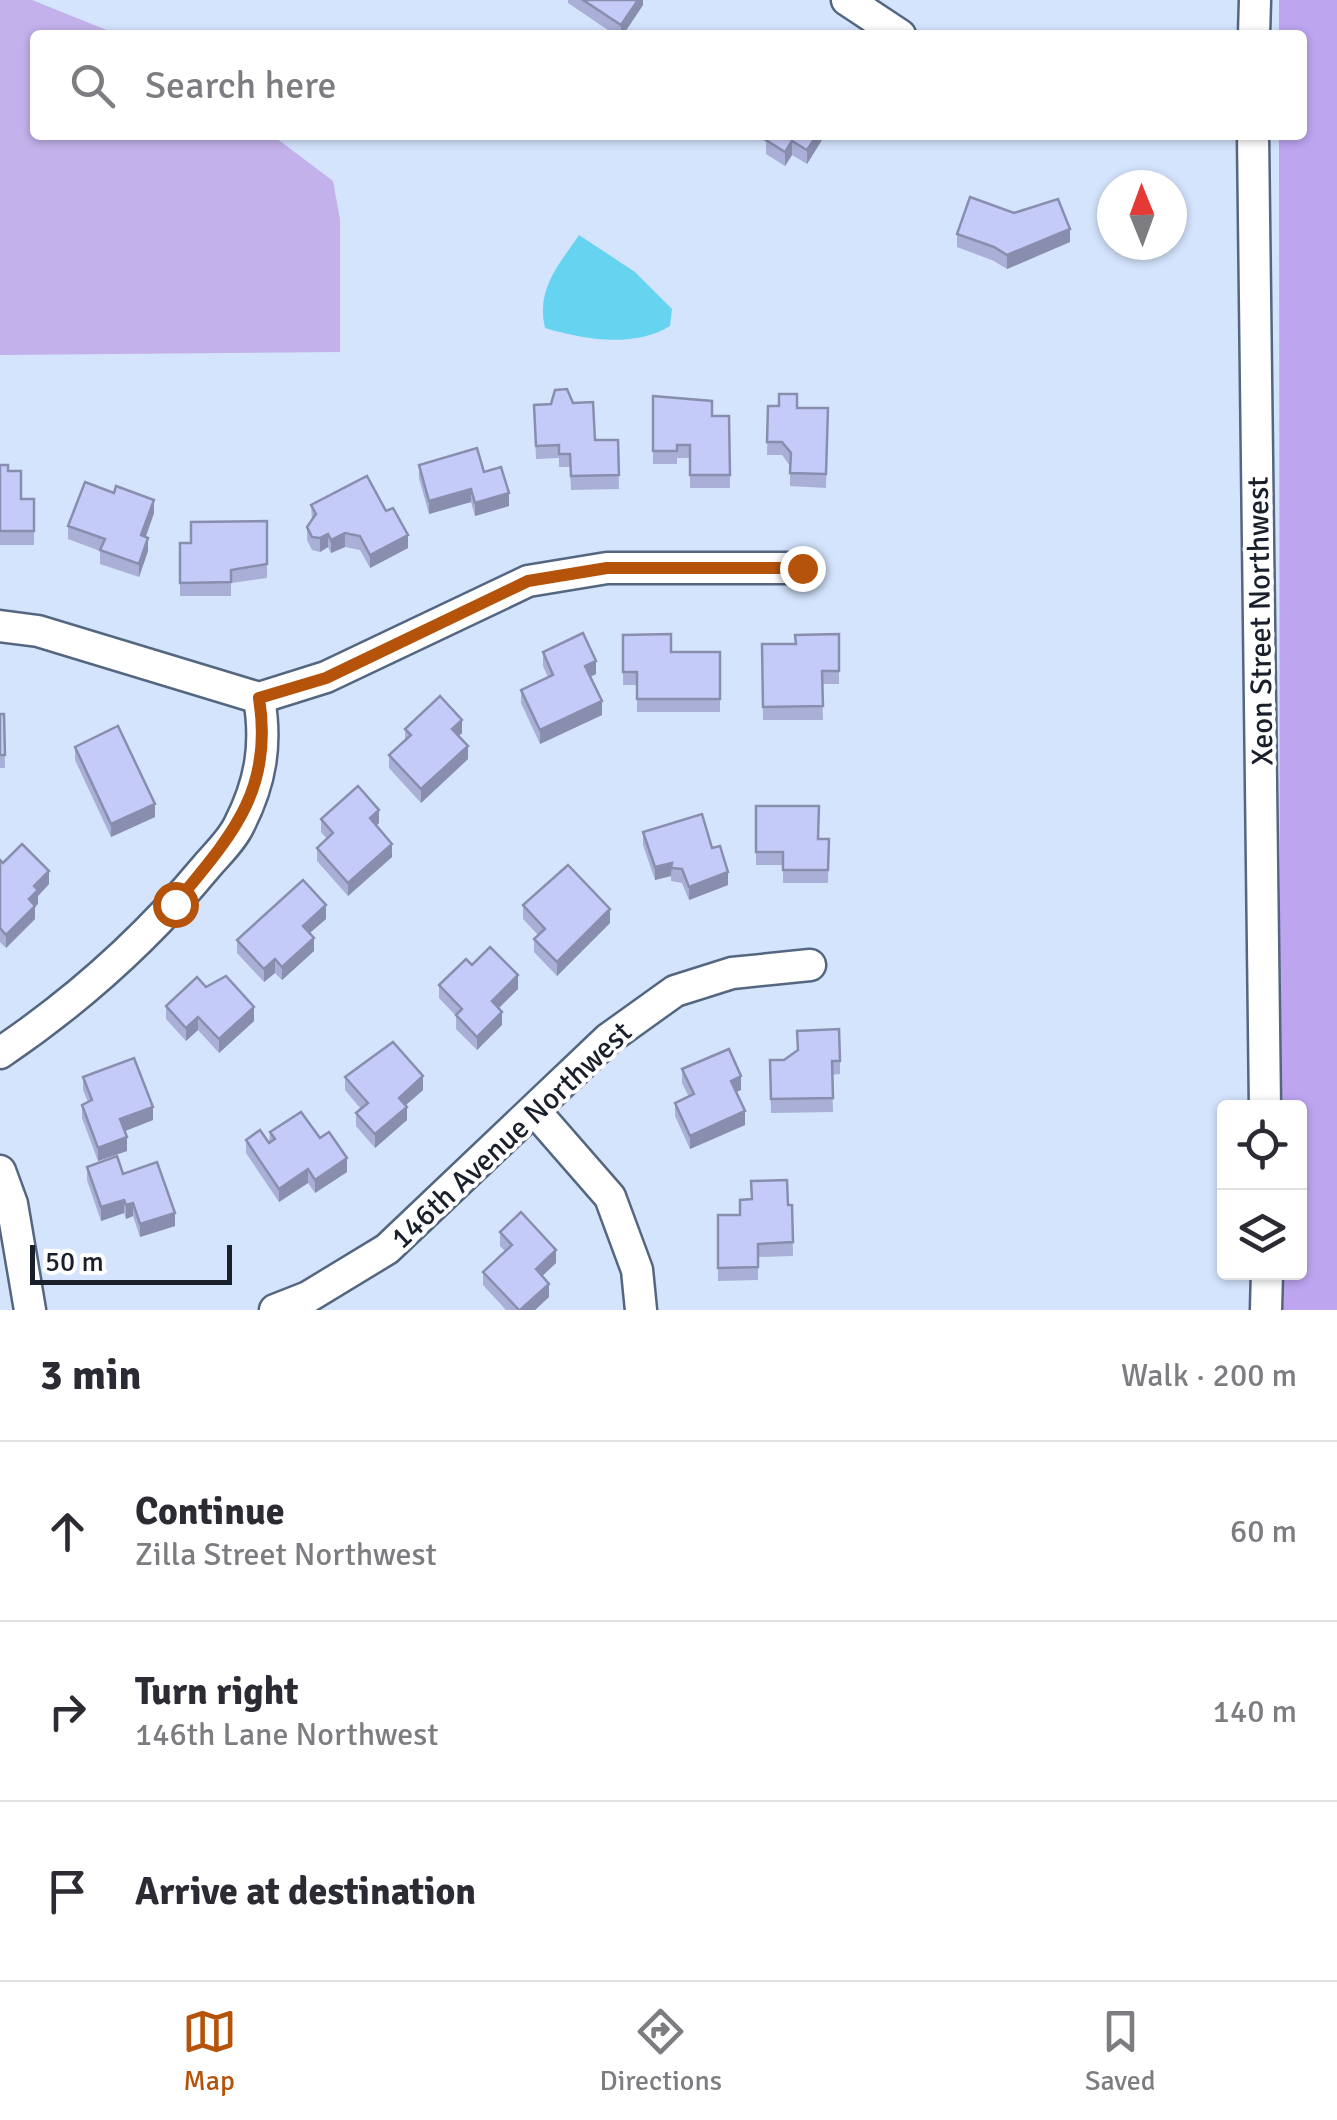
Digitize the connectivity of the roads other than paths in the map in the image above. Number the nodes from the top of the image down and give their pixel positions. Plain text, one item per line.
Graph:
1 (847, 0) edge
2 (1255, 0) edge
3 (892, 30) edge
4 (1254, 30) edge
5 (1254, 140) edge
6 (802, 568) dead end
7 (0, 626) edge
8 (259, 698) junction
9 (810, 965) dead end
10 (0, 1052) edge
11 (1265, 1100) edge
12 (535, 1111) junction
13 (0, 1171) edge
14 (1266, 1280) edge
15 (30, 1310) edge
16 (274, 1310) edge
17 (642, 1310) edge
18 (1266, 1310) edge

1 - 3 street
2 - 4 street
5 - 11 street, Xeon Street Northwest
6 - 8 street
7 - 8 street
8 - 10 street
9 - 12 street, 146th Avenue Northwest
12 - 16 street, 146th Avenue Northwest
12 - 17 street
13 - 15 street
14 - 18 street

